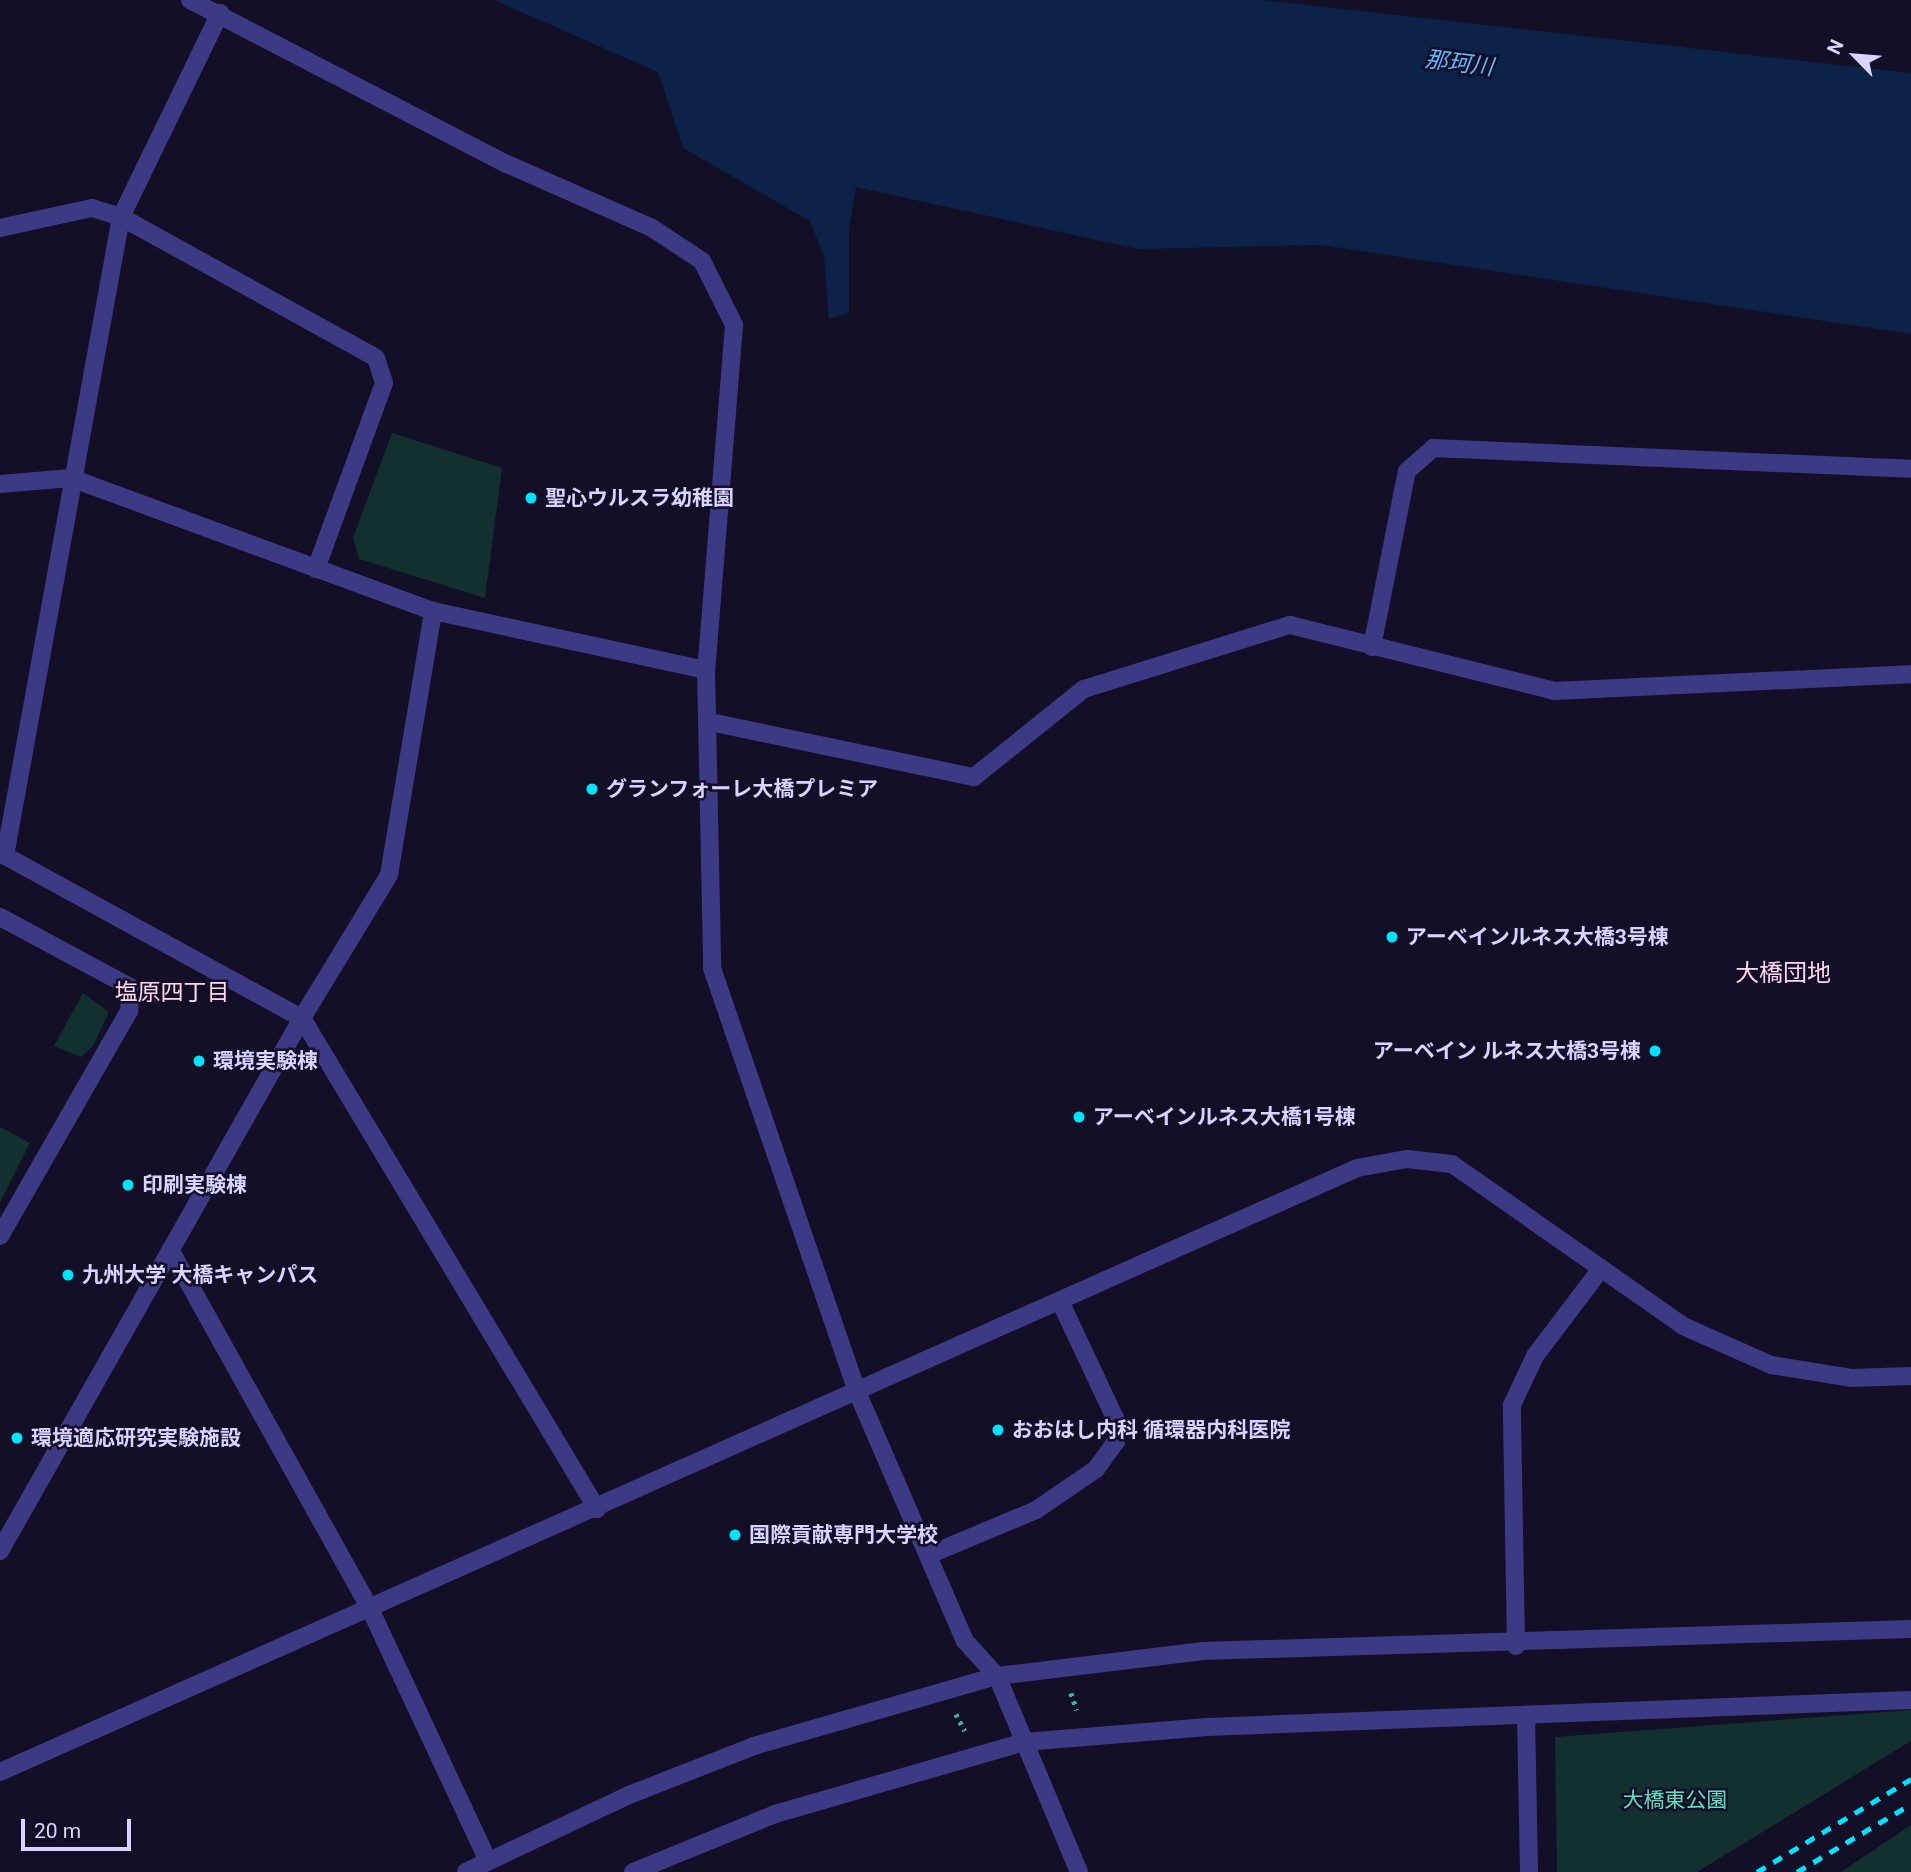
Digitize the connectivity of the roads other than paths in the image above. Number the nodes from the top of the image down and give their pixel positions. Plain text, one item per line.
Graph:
1 (190, 0) edge
2 (220, 13) junction
3 (121, 217) junction
4 (0, 228) edge
5 (1911, 469) edge
6 (71, 478) junction
7 (0, 484) edge
8 (316, 569) junction
9 (433, 611) junction
10 (1372, 647) junction
11 (706, 670) junction
12 (1911, 674) edge
13 (710, 722) junction
14 (2, 855) edge
15 (0, 917) edge
16 (302, 1018) junction
17 (0, 1237) edge
18 (172, 1253) junction
19 (1600, 1270) junction
20 (1061, 1303) junction
21 (1911, 1376) edge
22 (858, 1394) junction
23 (597, 1509) junction
24 (0, 1551) edge
25 (931, 1553) junction
26 (371, 1611) junction
27 (1911, 1629) edge
28 (1516, 1646) junction
29 (997, 1676) junction
30 (1911, 1700) edge
31 (1526, 1715) junction
32 (1024, 1742) junction
33 (0, 1772) edge
34 (488, 1861) junction
35 (466, 1872) edge
36 (634, 1872) edge
37 (1079, 1872) edge
38 (1529, 1872) edge

1 - 2 street
2 - 3 street
2 - 11 street
3 - 4 street
3 - 6 street
3 - 8 street
5 - 10 street
6 - 7 street
6 - 8 street
6 - 14 street
8 - 9 street
9 - 11 street
9 - 16 street
10 - 12 street
10 - 13 street
11 - 13 street
13 - 22 street
14 - 16 street
15 - 17 street
16 - 18 street
16 - 23 street
18 - 24 street
18 - 26 street
19 - 20 street
19 - 21 street
19 - 28 street
20 - 22 street
20 - 25 street
22 - 23 street
22 - 25 street
23 - 26 street
25 - 29 street
26 - 33 street
26 - 34 street
27 - 28 street
28 - 29 street
29 - 32 street
29 - 34 street
30 - 31 street
31 - 32 street
31 - 38 street
32 - 36 street
32 - 37 street
34 - 35 street

